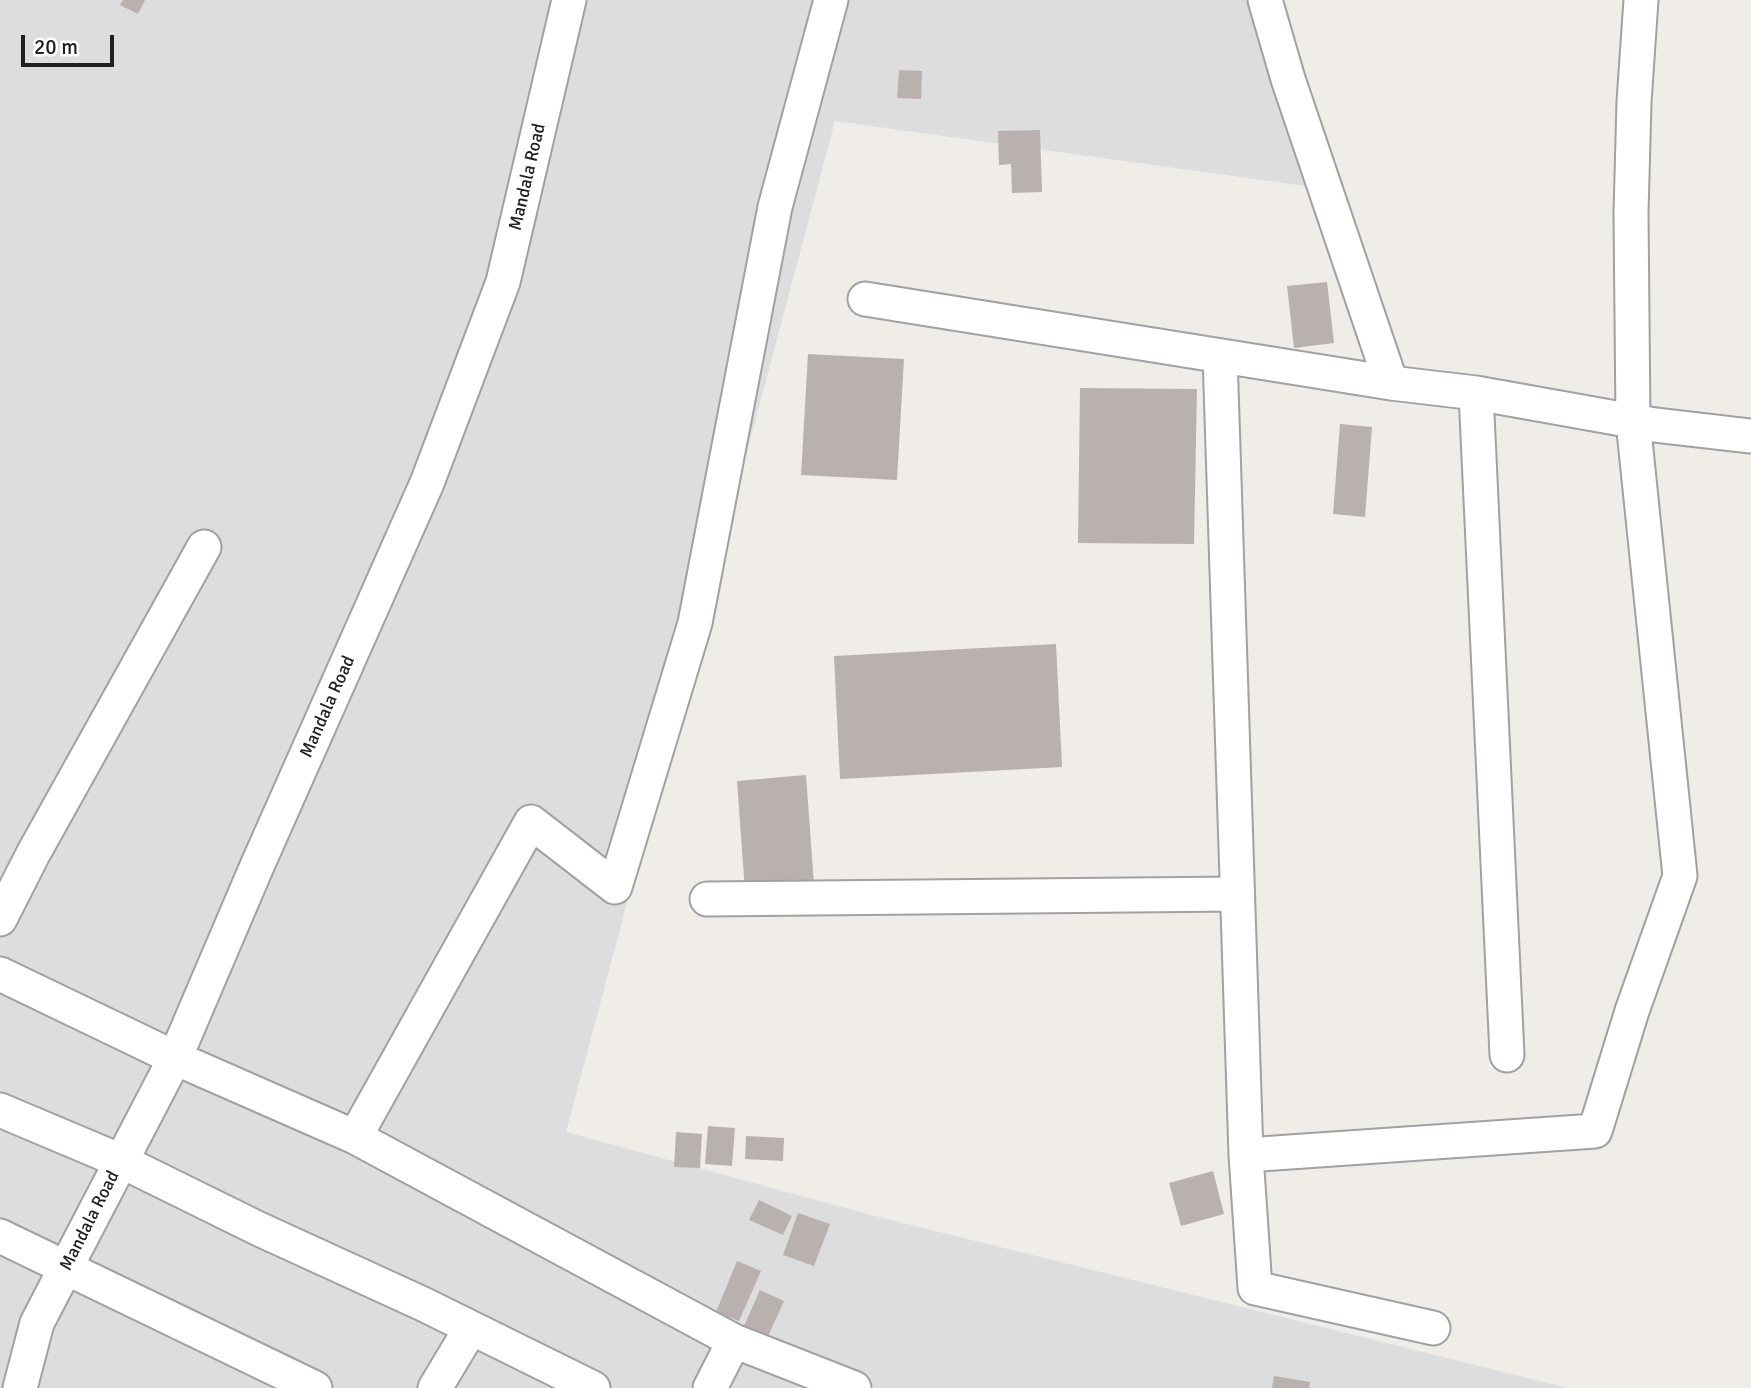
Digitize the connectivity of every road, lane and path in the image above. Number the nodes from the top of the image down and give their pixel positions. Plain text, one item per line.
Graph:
1 (569, 0) edge
2 (831, 0) edge
3 (1265, 0) edge
4 (1641, 0) edge
5 (865, 299) dead end
6 (1220, 356) junction
7 (1391, 383) junction
8 (1476, 393) junction
9 (1644, 423) junction
10 (1751, 436) edge
11 (204, 547) dead end
12 (1237, 894) junction
13 (707, 898) dead end
14 (0, 919) edge
15 (0, 974) edge
16 (1507, 1055) dead end
17 (175, 1058) junction
18 (0, 1110) edge
19 (355, 1137) junction
20 (1246, 1155) junction
21 (121, 1161) junction
22 (0, 1236) edge
23 (66, 1266) junction
24 (471, 1328) junction
25 (1433, 1328) dead end
26 (734, 1341) junction
27 (20, 1388) edge
28 (315, 1388) edge
29 (435, 1388) edge
30 (593, 1388) edge
31 (710, 1388) edge
32 (854, 1388) edge

1 - 17 street, Mandala Road
2 - 19 street
3 - 7 street
4 - 9 street
5 - 6 street
6 - 7 street
6 - 12 street
7 - 8 street
8 - 9 street
8 - 16 street
9 - 10 street
9 - 20 street
11 - 14 street
12 - 13 street
12 - 20 street
15 - 17 street
17 - 19 street
17 - 21 street, Mandala Road
18 - 21 street
19 - 26 street
20 - 25 street
21 - 23 street, Mandala Road
21 - 24 street
22 - 23 street
23 - 27 street, Mandala Road
23 - 28 street
24 - 29 street
24 - 30 street
26 - 31 street
26 - 32 street

